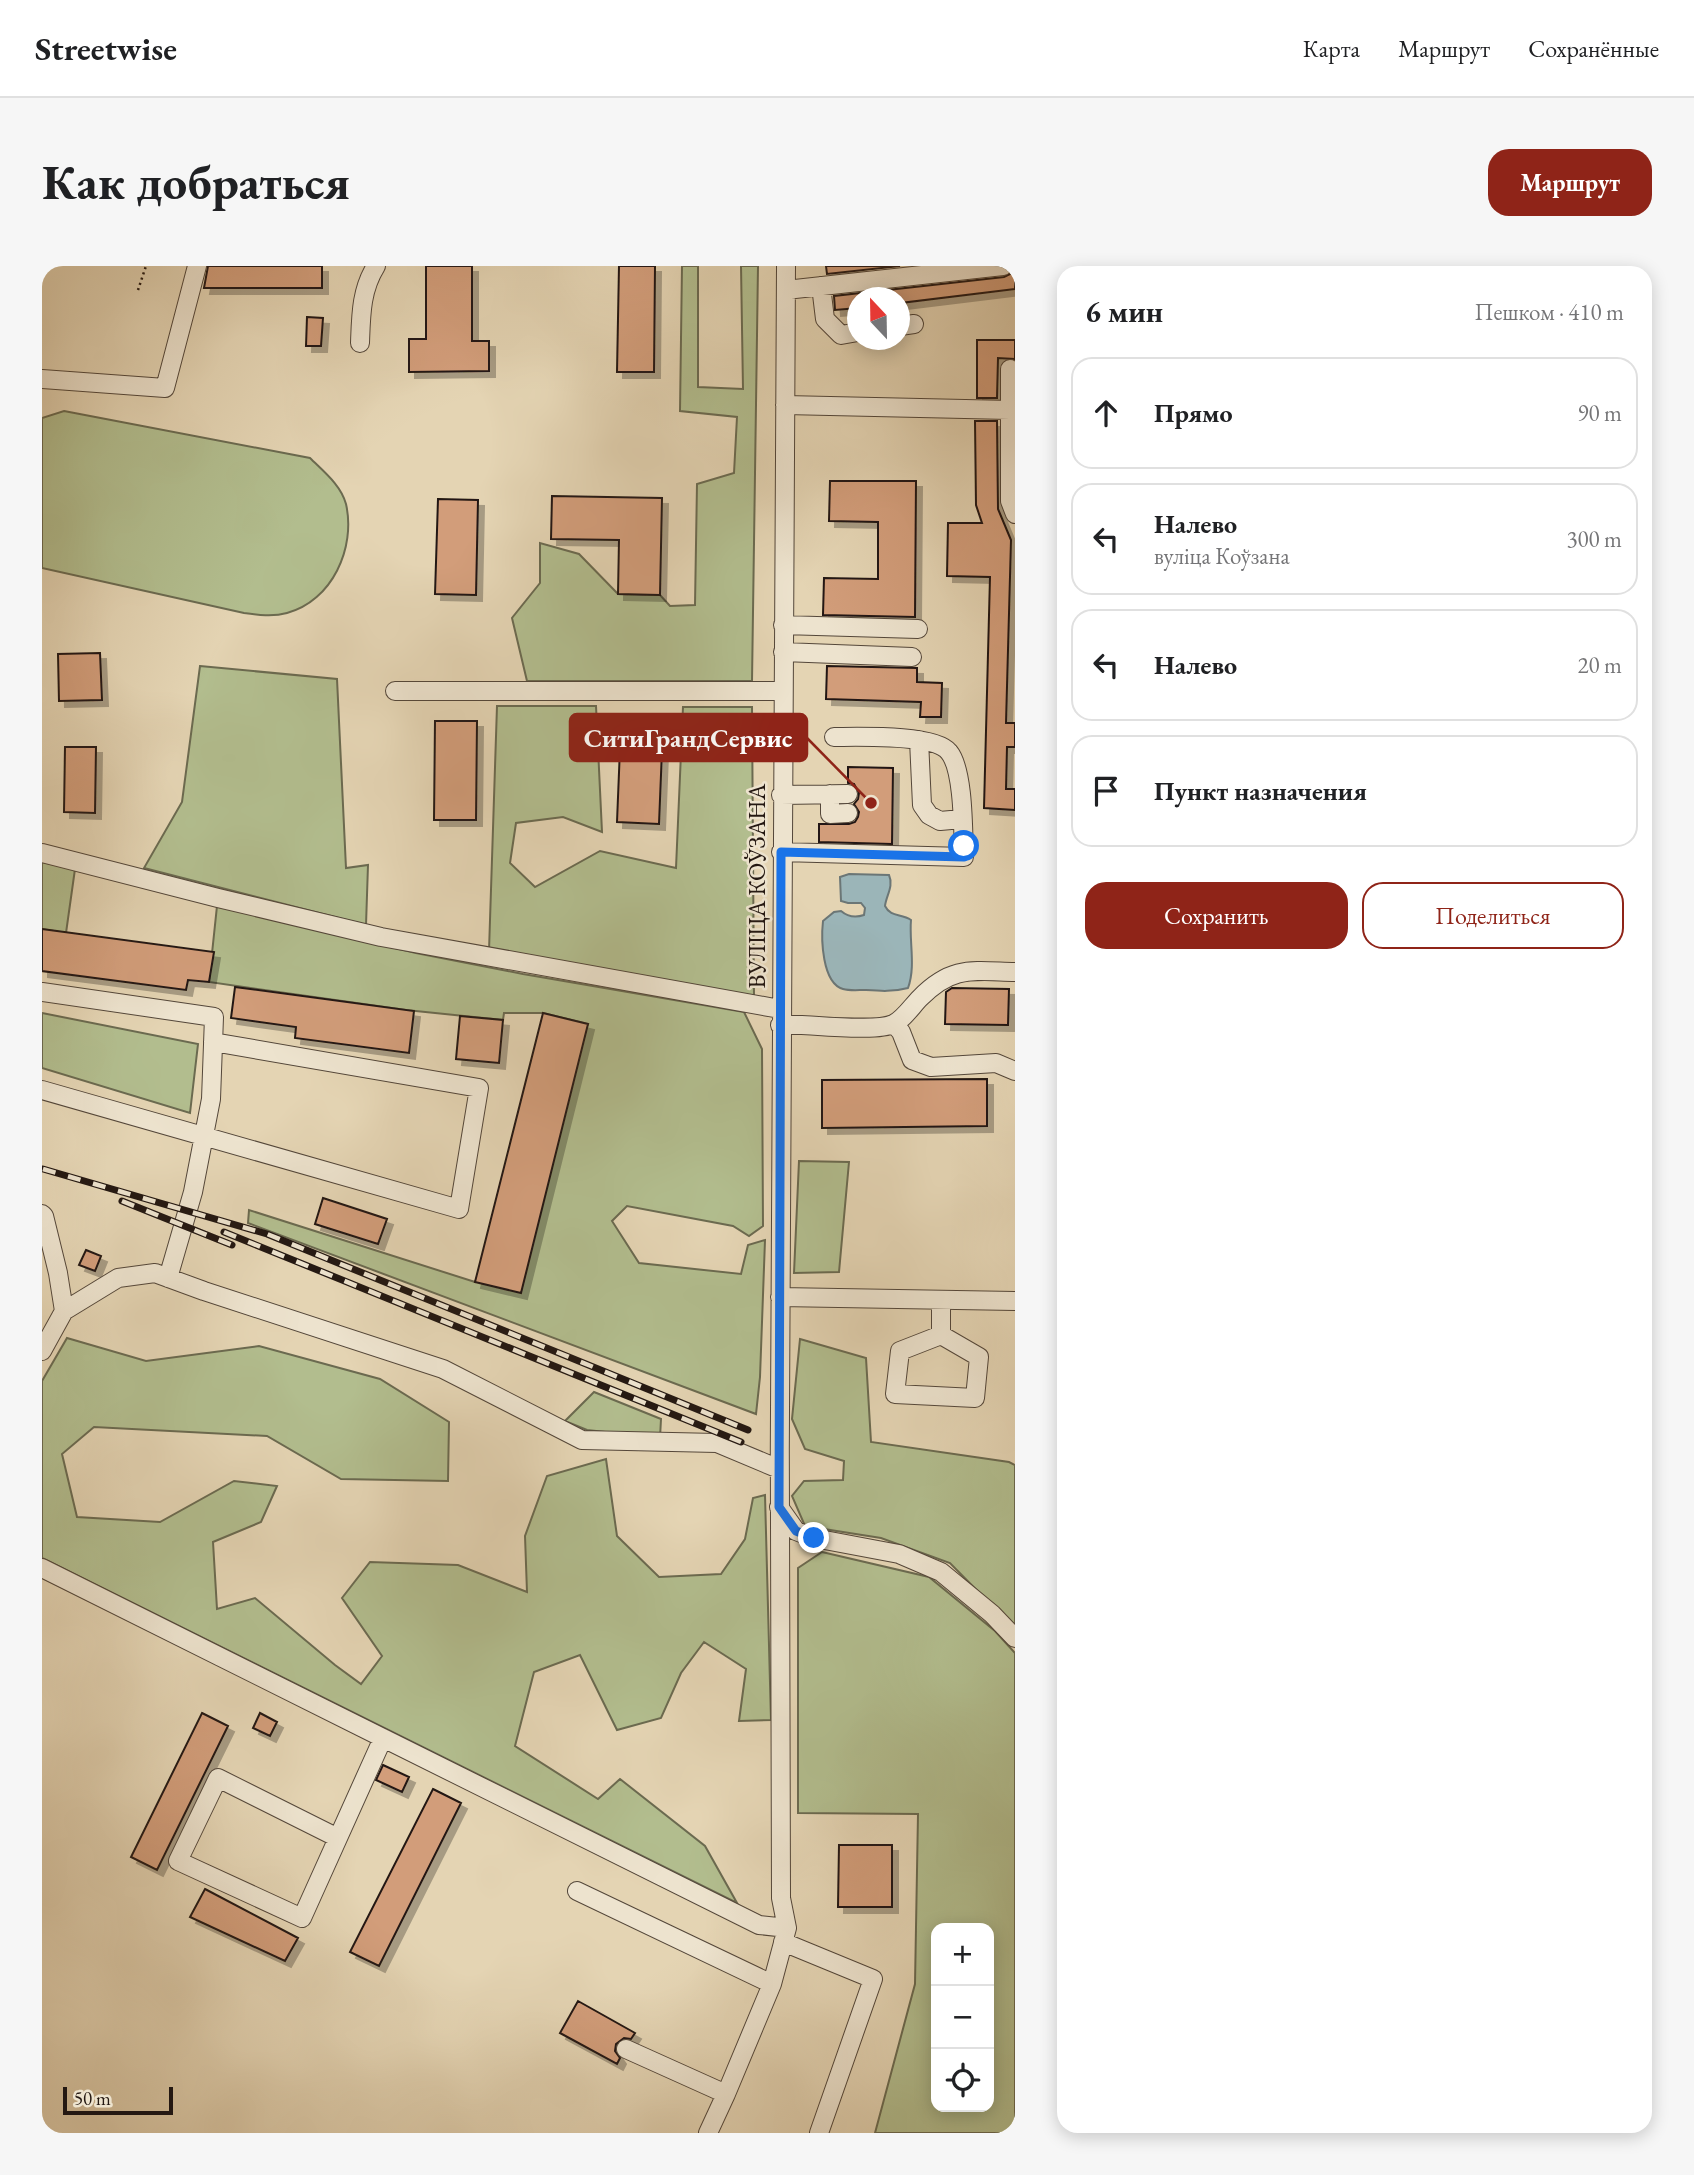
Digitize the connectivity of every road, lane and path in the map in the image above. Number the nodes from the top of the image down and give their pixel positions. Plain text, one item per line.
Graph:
1 (146, 266) edge
2 (198, 266) edge
3 (376, 266) edge
4 (786, 266) edge
5 (1003, 266) edge
6 (821, 286) junction
7 (138, 290) dead end
8 (786, 290) junction
9 (847, 334) edge
10 (360, 343) dead end
11 (1010, 369) dead end
12 (42, 379) edge
13 (785, 405) junction
14 (1012, 405) edge
15 (1015, 514) edge
16 (783, 625) junction
17 (918, 629) dead end
18 (783, 652) junction
19 (912, 657) dead end
20 (395, 691) dead end
21 (782, 691) junction
22 (834, 737) dead end
23 (919, 740) junction
24 (781, 795) junction
25 (848, 813) dead end
26 (962, 820) junction
27 (781, 852) junction
28 (42, 853) edge
29 (1015, 972) edge
30 (42, 992) edge
31 (780, 1017) junction
32 (894, 1024) junction
33 (213, 1042) junction
34 (1015, 1071) edge
35 (42, 1090) edge
36 (204, 1135) junction
37 (42, 1214) edge
38 (168, 1278) junction
39 (780, 1297) junction
40 (942, 1300) junction
41 (1015, 1301) edge
42 (64, 1311) junction
43 (941, 1335) junction
44 (42, 1351) edge
45 (779, 1469) junction
46 (779, 1507) junction
47 (42, 1568) edge
48 (1015, 1637) edge
49 (383, 1738) junction
50 (338, 1838) junction
51 (577, 1891) dead end
52 (785, 1935) junction
53 (772, 1984) junction
54 (626, 2049) dead end
55 (726, 2094) junction
56 (708, 2133) edge
57 (820, 2133) edge

1 - 7 path
2 - 12 street
3 - 10 street
4 - 8 street, ВУЛІЦА КОЎЗАНА
5 - 6 street
6 - 8 street
6 - 9 street
8 - 13 street, ВУЛІЦА КОЎЗАНА
11 - 14 street
13 - 14 street
13 - 16 street, ВУЛІЦА КОЎЗАНА
14 - 15 street
16 - 17 street
16 - 18 street, ВУЛІЦА КОЎЗАНА
18 - 19 street
18 - 21 street, ВУЛІЦА КОЎЗАНА
20 - 21 street
21 - 24 street, ВУЛІЦА КОЎЗАНА
22 - 23 street
23 - 26 street
23 - 26 street
24 - 25 street
24 - 27 street, ВУЛІЦА КОЎЗАНА
26 - 27 street
27 - 31 street, ВУЛІЦА КОЎЗАНА
28 - 31 street
29 - 32 street
30 - 33 street
31 - 32 street
31 - 39 street, ВУЛІЦА КОЎЗАНА
32 - 34 street
33 - 36 street
33 - 36 street
35 - 36 street
36 - 38 street
37 - 42 street
38 - 42 street
38 - 45 street
39 - 40 street
39 - 45 street, ВУЛІЦА КОЎЗАНА
40 - 41 street
40 - 43 street
42 - 44 street
43 - 43 street
45 - 46 street, ВУЛІЦА КОЎЗАНА
46 - 48 street
46 - 52 street, ВУЛІЦА КОЎЗАНА
47 - 49 street
49 - 50 street
49 - 52 street
50 - 50 street
51 - 53 street
52 - 53 street
52 - 57 street
53 - 55 street
54 - 55 street
55 - 56 street

